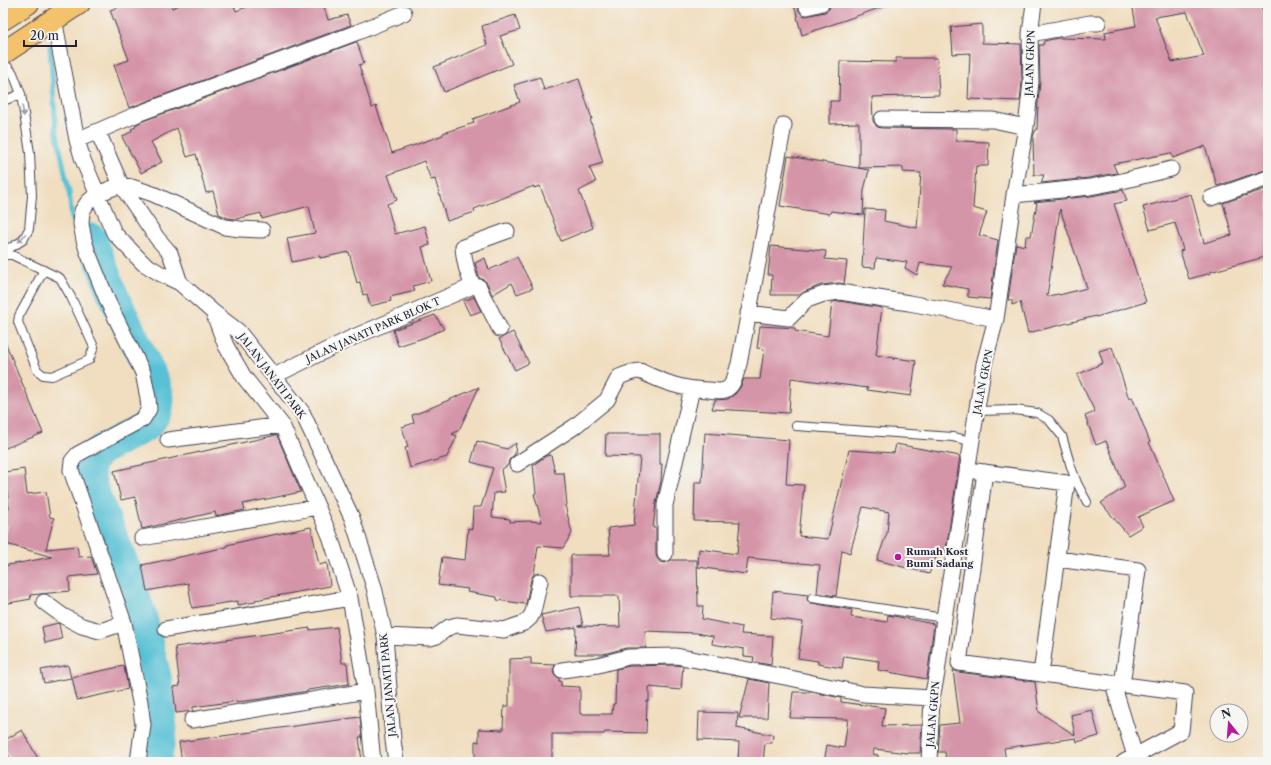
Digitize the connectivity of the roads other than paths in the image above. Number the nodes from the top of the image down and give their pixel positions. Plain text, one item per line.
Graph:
1 (28, 3) edge
2 (79, 3) edge
3 (822, 3) edge
4 (1034, 3) edge
5 (807, 7) dead end
6 (404, 13) dead end
7 (3, 19) edge
8 (54, 19) junction
9 (1098, 23) dead end
10 (1030, 34) junction
11 (3, 53) edge
12 (3, 64) edge
13 (21, 94) junction
14 (3, 101) edge
15 (882, 119) dead end
16 (784, 125) dead end
17 (1026, 127) junction
18 (98, 132) junction
19 (77, 140) junction
20 (1171, 169) dead end
21 (1268, 178) edge
22 (121, 185) junction
23 (97, 194) junction
24 (1014, 195) junction
25 (1211, 198) dead end
26 (262, 230) dead end
27 (507, 231) dead end
28 (3, 249) edge
29 (3, 255) edge
30 (44, 270) junction
31 (180, 283) junction
32 (473, 286) junction
33 (213, 312) junction
34 (748, 313) junction
35 (996, 319) junction
36 (500, 329) dead end
37 (274, 376) junction
38 (692, 390) junction
39 (977, 410) junction
40 (282, 425) junction
41 (796, 426) dead end
42 (168, 440) dead end
43 (972, 441) junction
44 (517, 464) dead end
45 (967, 470) junction
46 (985, 472) junction
47 (1087, 502) dead end
48 (317, 507) junction
49 (142, 538) dead end
50 (664, 554) dead end
51 (1057, 559) junction
52 (540, 581) dead end
53 (350, 598) junction
54 (812, 598) dead end
55 (44, 602) dead end
56 (944, 618) junction
57 (124, 622) junction
58 (166, 629) dead end
59 (385, 636) junction
60 (562, 670) dead end
61 (1041, 674) junction
62 (1118, 684) junction
63 (366, 691) junction
64 (932, 698) junction
65 (192, 720) dead end
66 (1130, 759) edge
67 (138, 762) edge
68 (373, 762) edge
69 (396, 762) edge
70 (929, 762) edge

1 - 7 highway
2 - 8 highway
3 - 5 street
4 - 10 street, JALAN GKPN
6 - 18 street
8 - 11 highway
8 - 19 street, JALAN JANATI PARK
9 - 10 street
10 - 17 street, JALAN GKPN
12 - 13 lane
13 - 14 lane
13 -> 28 lane
15 - 17 street
16 - 34 street
17 - 24 street, JALAN GKPN
18 - 19 street
18 - 22 street
19 - 23 street, JALAN JANATI PARK
20 - 24 street
21 - 25 street
22 - 23 street
22 - 26 street
22 - 31 street
23 - 31 street, JALAN JANATI PARK
23 - 57 street
24 - 35 street, JALAN GKPN
27 - 32 street
29 - 30 lane
30 - 30 lane
31 - 33 street, JALAN JANATI PARK
32 - 36 street
32 - 37 street, JALAN JANATI PARK BLOK T
33 - 37 street, JALAN JANATI PARK
33 - 40 street
34 - 35 street
34 - 38 street
35 - 39 street, JALAN GKPN
37 - 59 street, JALAN JANATI PARK
38 - 44 street
38 - 50 street
39 - 43 street, JALAN GKPN
39 - 47 lane
40 - 42 street
40 - 48 street
41 - 43 lane
43 - 45 street, JALAN GKPN
45 - 46 street
45 - 56 street, JALAN GKPN
46 - 51 street
46 - 61 street
48 - 49 street
48 - 53 street
51 - 61 street
51 - 62 street
52 - 59 street
53 - 58 street
53 - 63 street
54 - 56 lane
55 - 57 street
56 - 64 street, JALAN GKPN
57 - 67 street
59 - 69 street, JALAN JANATI PARK
60 - 64 street
61 - 62 street
62 - 66 street
62 - 66 street
63 - 65 street
63 - 68 street
64 - 70 street, JALAN GKPN

